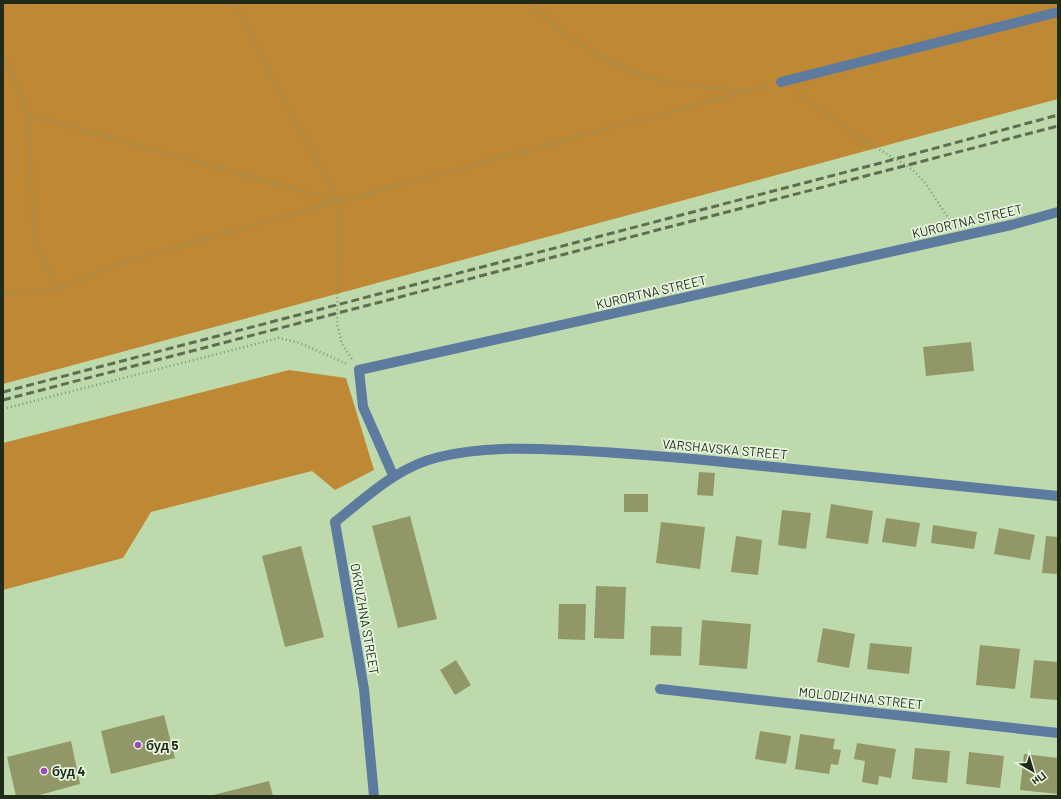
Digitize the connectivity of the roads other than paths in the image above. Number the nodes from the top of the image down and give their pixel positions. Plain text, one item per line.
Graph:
1 (1058, 12) edge
2 (781, 82) road end
3 (1058, 212) edge
4 (394, 475) junction
5 (1058, 496) edge
6 (660, 688) dead end
7 (1058, 733) edge
8 (374, 796) edge

1 - 2 street
3 - 4 street, KURORTNA STREET
4 - 5 street, VARSHAVSKA STREET
4 - 8 street, OKRUZHNA STREET
6 - 7 street, MOLODIZHNA STREET

